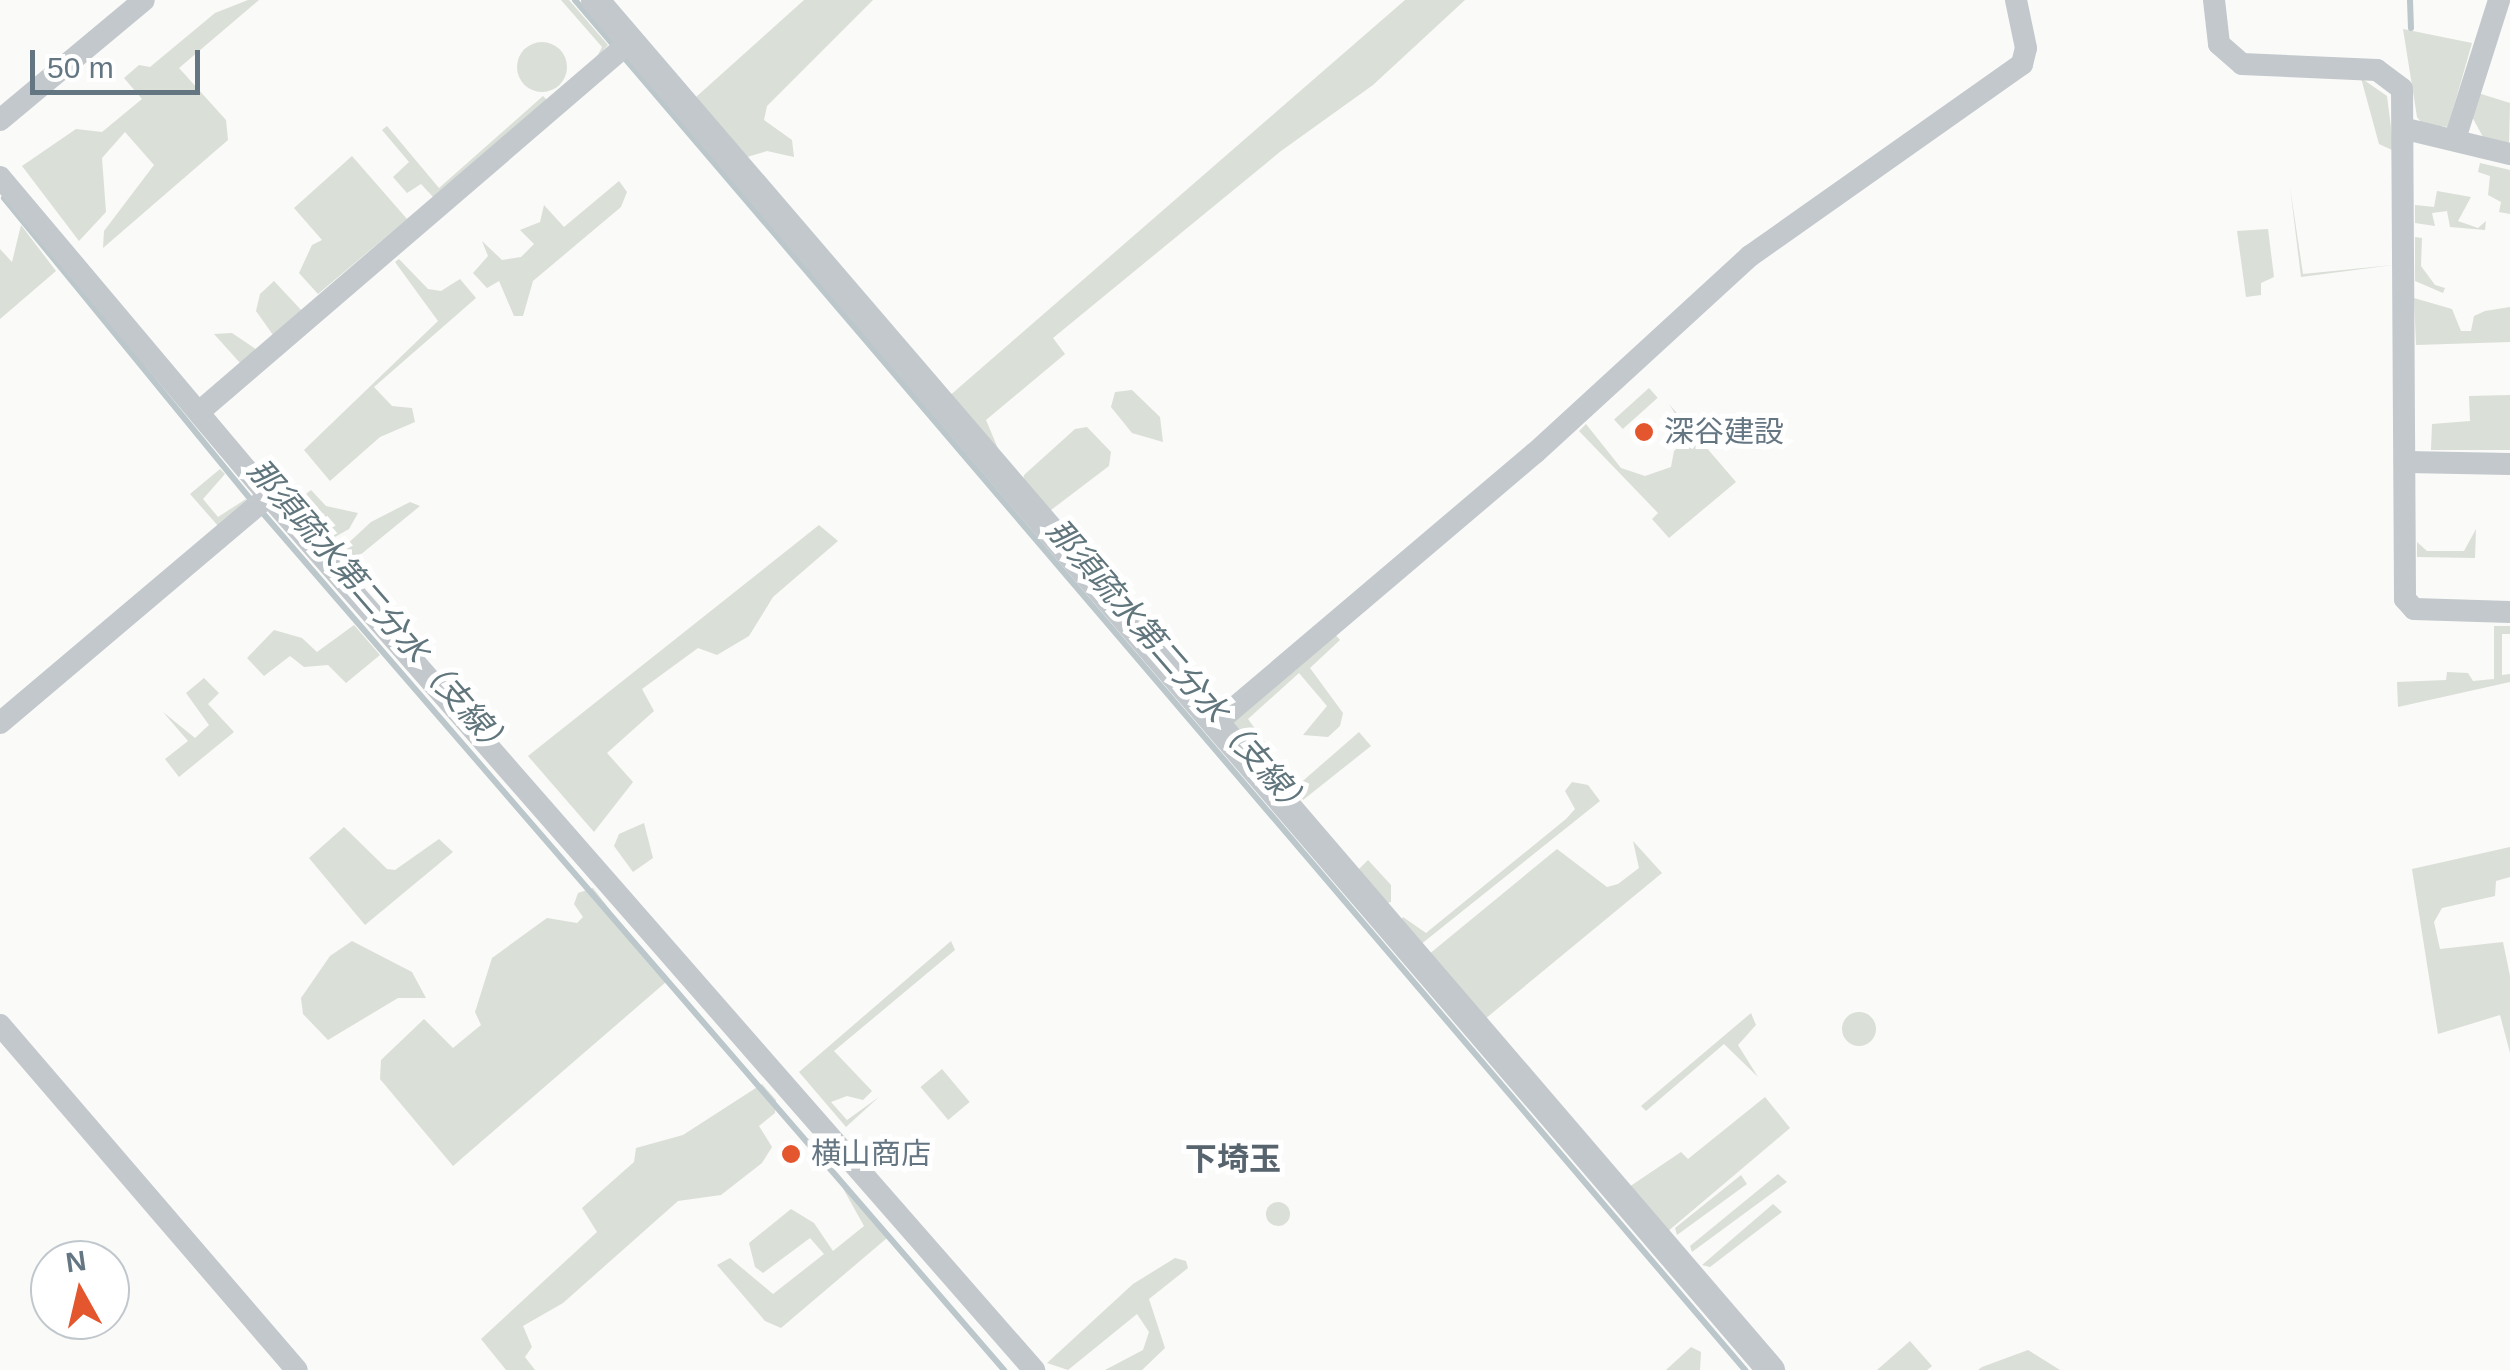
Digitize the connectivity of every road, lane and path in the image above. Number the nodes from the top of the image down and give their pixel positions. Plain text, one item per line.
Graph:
1 (144, 0) edge
2 (595, 0) edge
3 (2016, 0) edge
4 (2214, 0) edge
5 (2499, 0) edge
6 (631, 41) junction
7 (0, 120) edge
8 (2406, 128) junction
9 (2455, 140) junction
10 (2510, 154) edge
11 (0, 177) edge
12 (199, 412) junction
13 (2407, 462) junction
14 (2510, 464) edge
15 (269, 496) junction
16 (2510, 612) edge
17 (0, 723) edge
18 (1214, 725) junction
19 (0, 1025) edge
20 (297, 1370) edge
21 (1034, 1370) edge
22 (1771, 1370) edge

1 - 7 street
2 - 6 street
3 - 18 street
4 - 8 street
5 - 9 street
6 - 12 street
6 - 18 street
8 - 9 street
8 - 13 street
9 - 10 street
11 - 12 street
12 - 15 street
13 - 14 street
13 - 16 street
15 - 17 street
15 - 21 street
18 - 22 street
19 - 20 street

